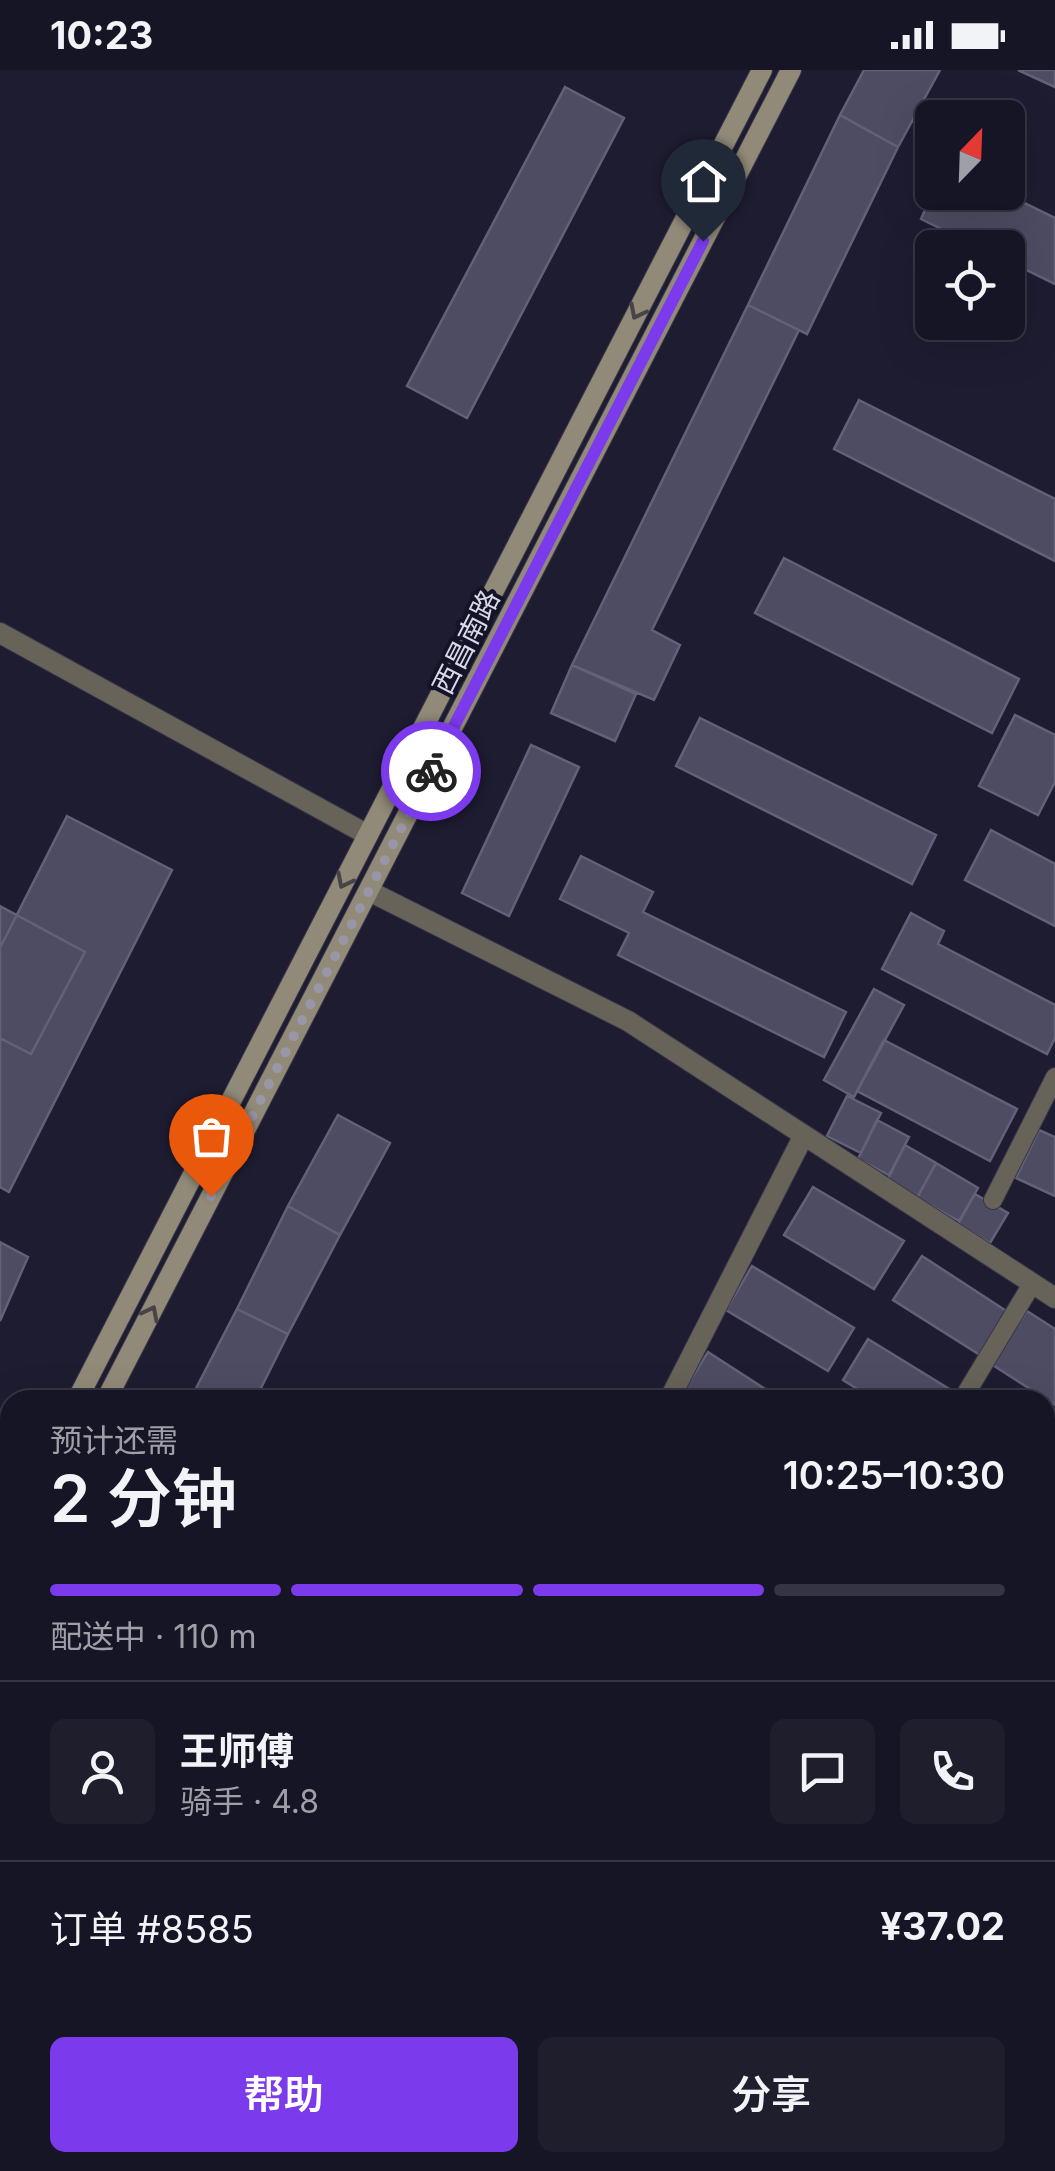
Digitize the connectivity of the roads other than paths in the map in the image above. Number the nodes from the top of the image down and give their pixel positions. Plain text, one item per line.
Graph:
1 (762, 70) edge
2 (792, 70) edge
3 (0, 633) edge
4 (368, 835) junction
5 (369, 891) junction
6 (1055, 1077) edge
7 (804, 1135) junction
8 (993, 1200) dead end
9 (1032, 1284) junction
10 (1055, 1298) edge
11 (82, 1390) edge
12 (111, 1390) edge
13 (674, 1390) edge
14 (968, 1390) edge

1 -> 4 street, 西昌南路
2 - 5 street, 西昌南路
3 - 4 street
4 -> 11 street, 西昌南路
5 - 7 street
12 -> 5 street, 西昌南路
6 - 8 lane
7 - 9 street
7 - 13 street
9 - 10 street
9 - 14 lane

